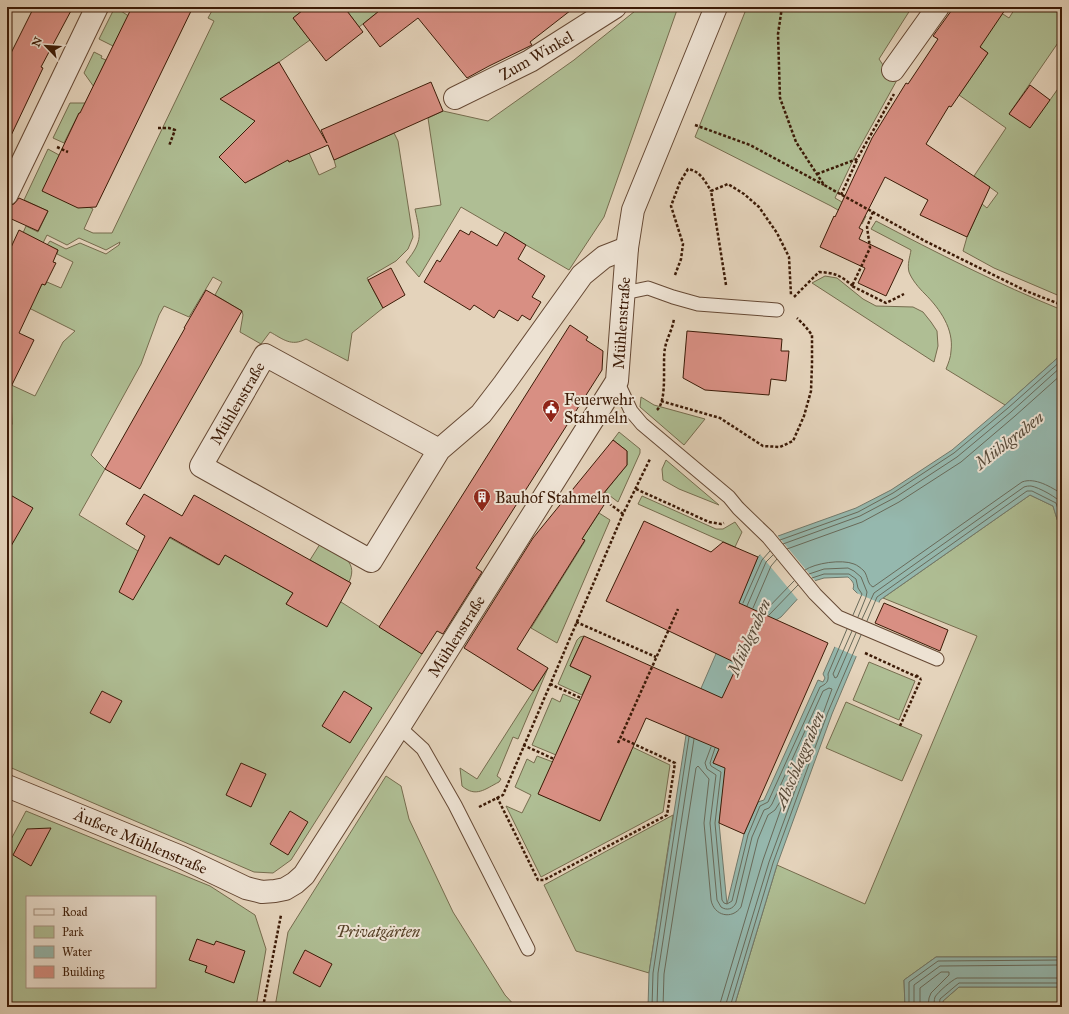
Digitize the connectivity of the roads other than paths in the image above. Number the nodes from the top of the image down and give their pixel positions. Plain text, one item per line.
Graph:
1 (97, 7) edge
2 (615, 7) edge
3 (716, 7) edge
4 (938, 7) edge
5 (895, 79) road end
6 (455, 98) dead end
7 (7, 194) edge
8 (627, 248) junction
9 (624, 293) junction
10 (777, 310) dead end
11 (617, 381) junction
12 (439, 450) junction
13 (937, 659) dead end
14 (398, 727) junction
15 (7, 786) edge
16 (275, 892) joint
17 (528, 949) dead end

1 - 7 street
2 - 6 street, Zum Winkel
3 - 8 street, Mühlenstraße
4 - 5 street
8 - 9 street, Mühlenstraße
8 - 12 street, Mühlenstraße
9 - 10 lane
9 - 11 street, Mühlenstraße
11 - 13 lane
11 - 14 street, Mühlenstraße
12 - 12 street, Mühlenstraße
14 - 16 street, Mühlenstraße
14 - 17 lane
15 - 16 street, Äußere Mühlenstraße

